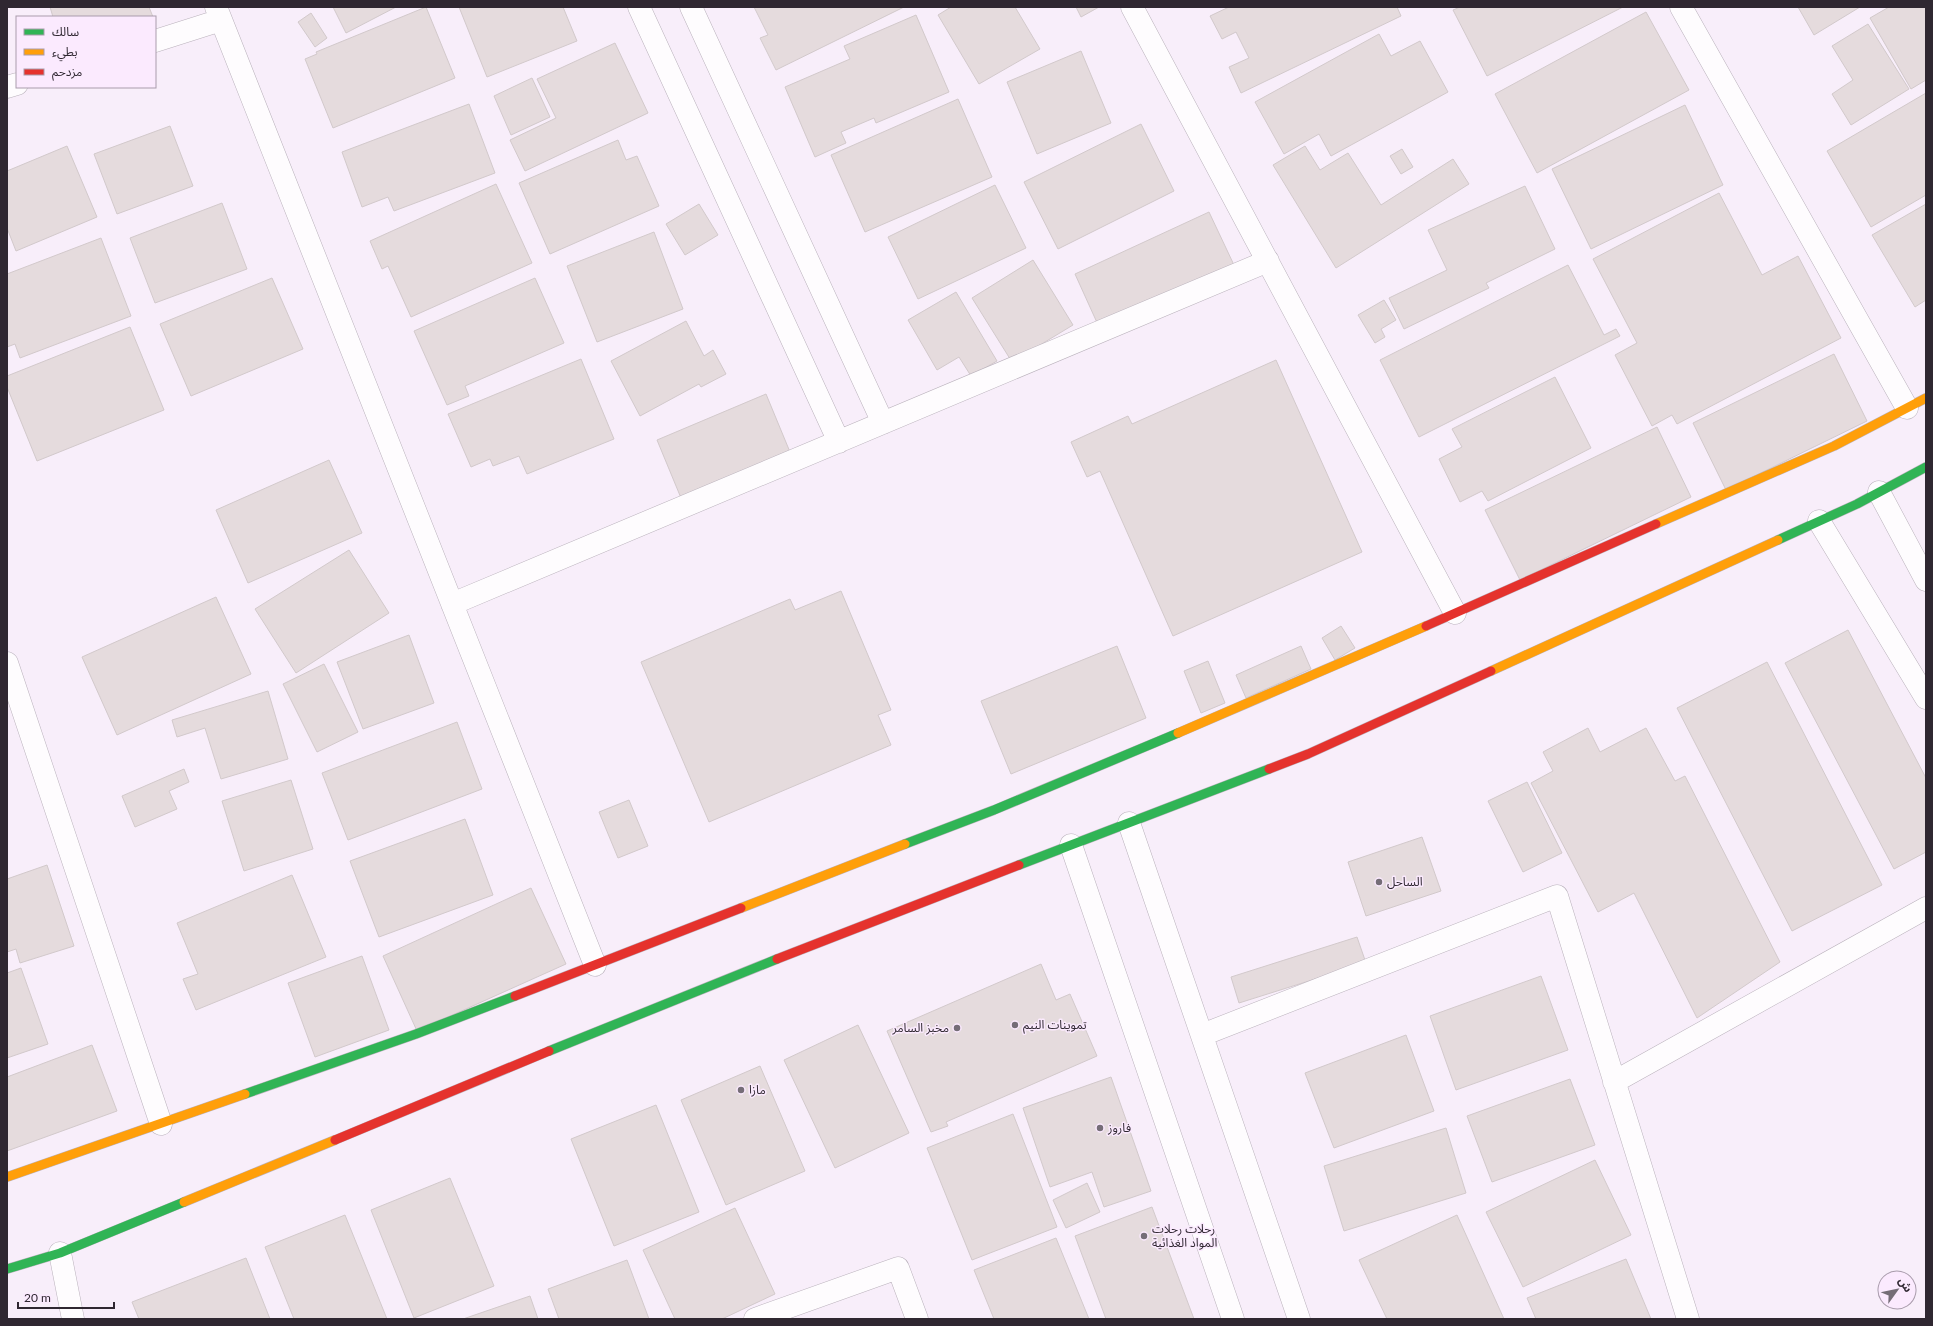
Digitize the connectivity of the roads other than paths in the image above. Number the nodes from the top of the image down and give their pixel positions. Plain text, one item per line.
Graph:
1 (639, 7) edge
2 (691, 7) edge
3 (1132, 7) edge
4 (1681, 7) edge
5 (218, 14) edge
6 (156, 41) edge
7 (1268, 261) junction
8 (1926, 398) edge
9 (1907, 408) junction
10 (883, 423) junction
11 (839, 442) junction
12 (1926, 467) edge
13 (1879, 492) junction
14 (1819, 521) junction
15 (1926, 580) edge
16 (452, 604) junction
17 (1455, 613) junction
18 (7, 663) edge
19 (1926, 698) edge
20 (1129, 823) junction
21 (1071, 845) junction
22 (1926, 908) edge
23 (595, 965) junction
24 (1202, 1035) junction
25 (1614, 1082) junction
26 (161, 1124) junction
27 (7, 1177) edge
28 (60, 1253) junction
29 (7, 1269) edge
30 (73, 1319) edge
31 (755, 1319) edge
32 (917, 1319) edge
33 (1232, 1319) edge
34 (1299, 1319) edge
35 (1688, 1319) edge

1 - 11 street
2 - 10 street
3 - 7 street
4 - 9 street
5 - 6 street
5 - 16 street
7 - 10 street
7 - 17 street
8 - 9 main road
9 - 17 main road
10 - 11 street
11 - 16 street
12 - 13 main road
13 - 14 main road
13 - 15 street
14 - 19 street
14 - 20 main road
16 - 23 street
17 - 23 main road
18 - 26 street
20 - 21 main road
20 - 24 street
21 - 28 main road
21 - 33 street
22 - 25 street
23 - 26 main road
24 - 25 street
24 - 34 street
25 - 35 street
26 - 27 main road
28 - 29 main road
28 - 30 street
31 - 32 street

